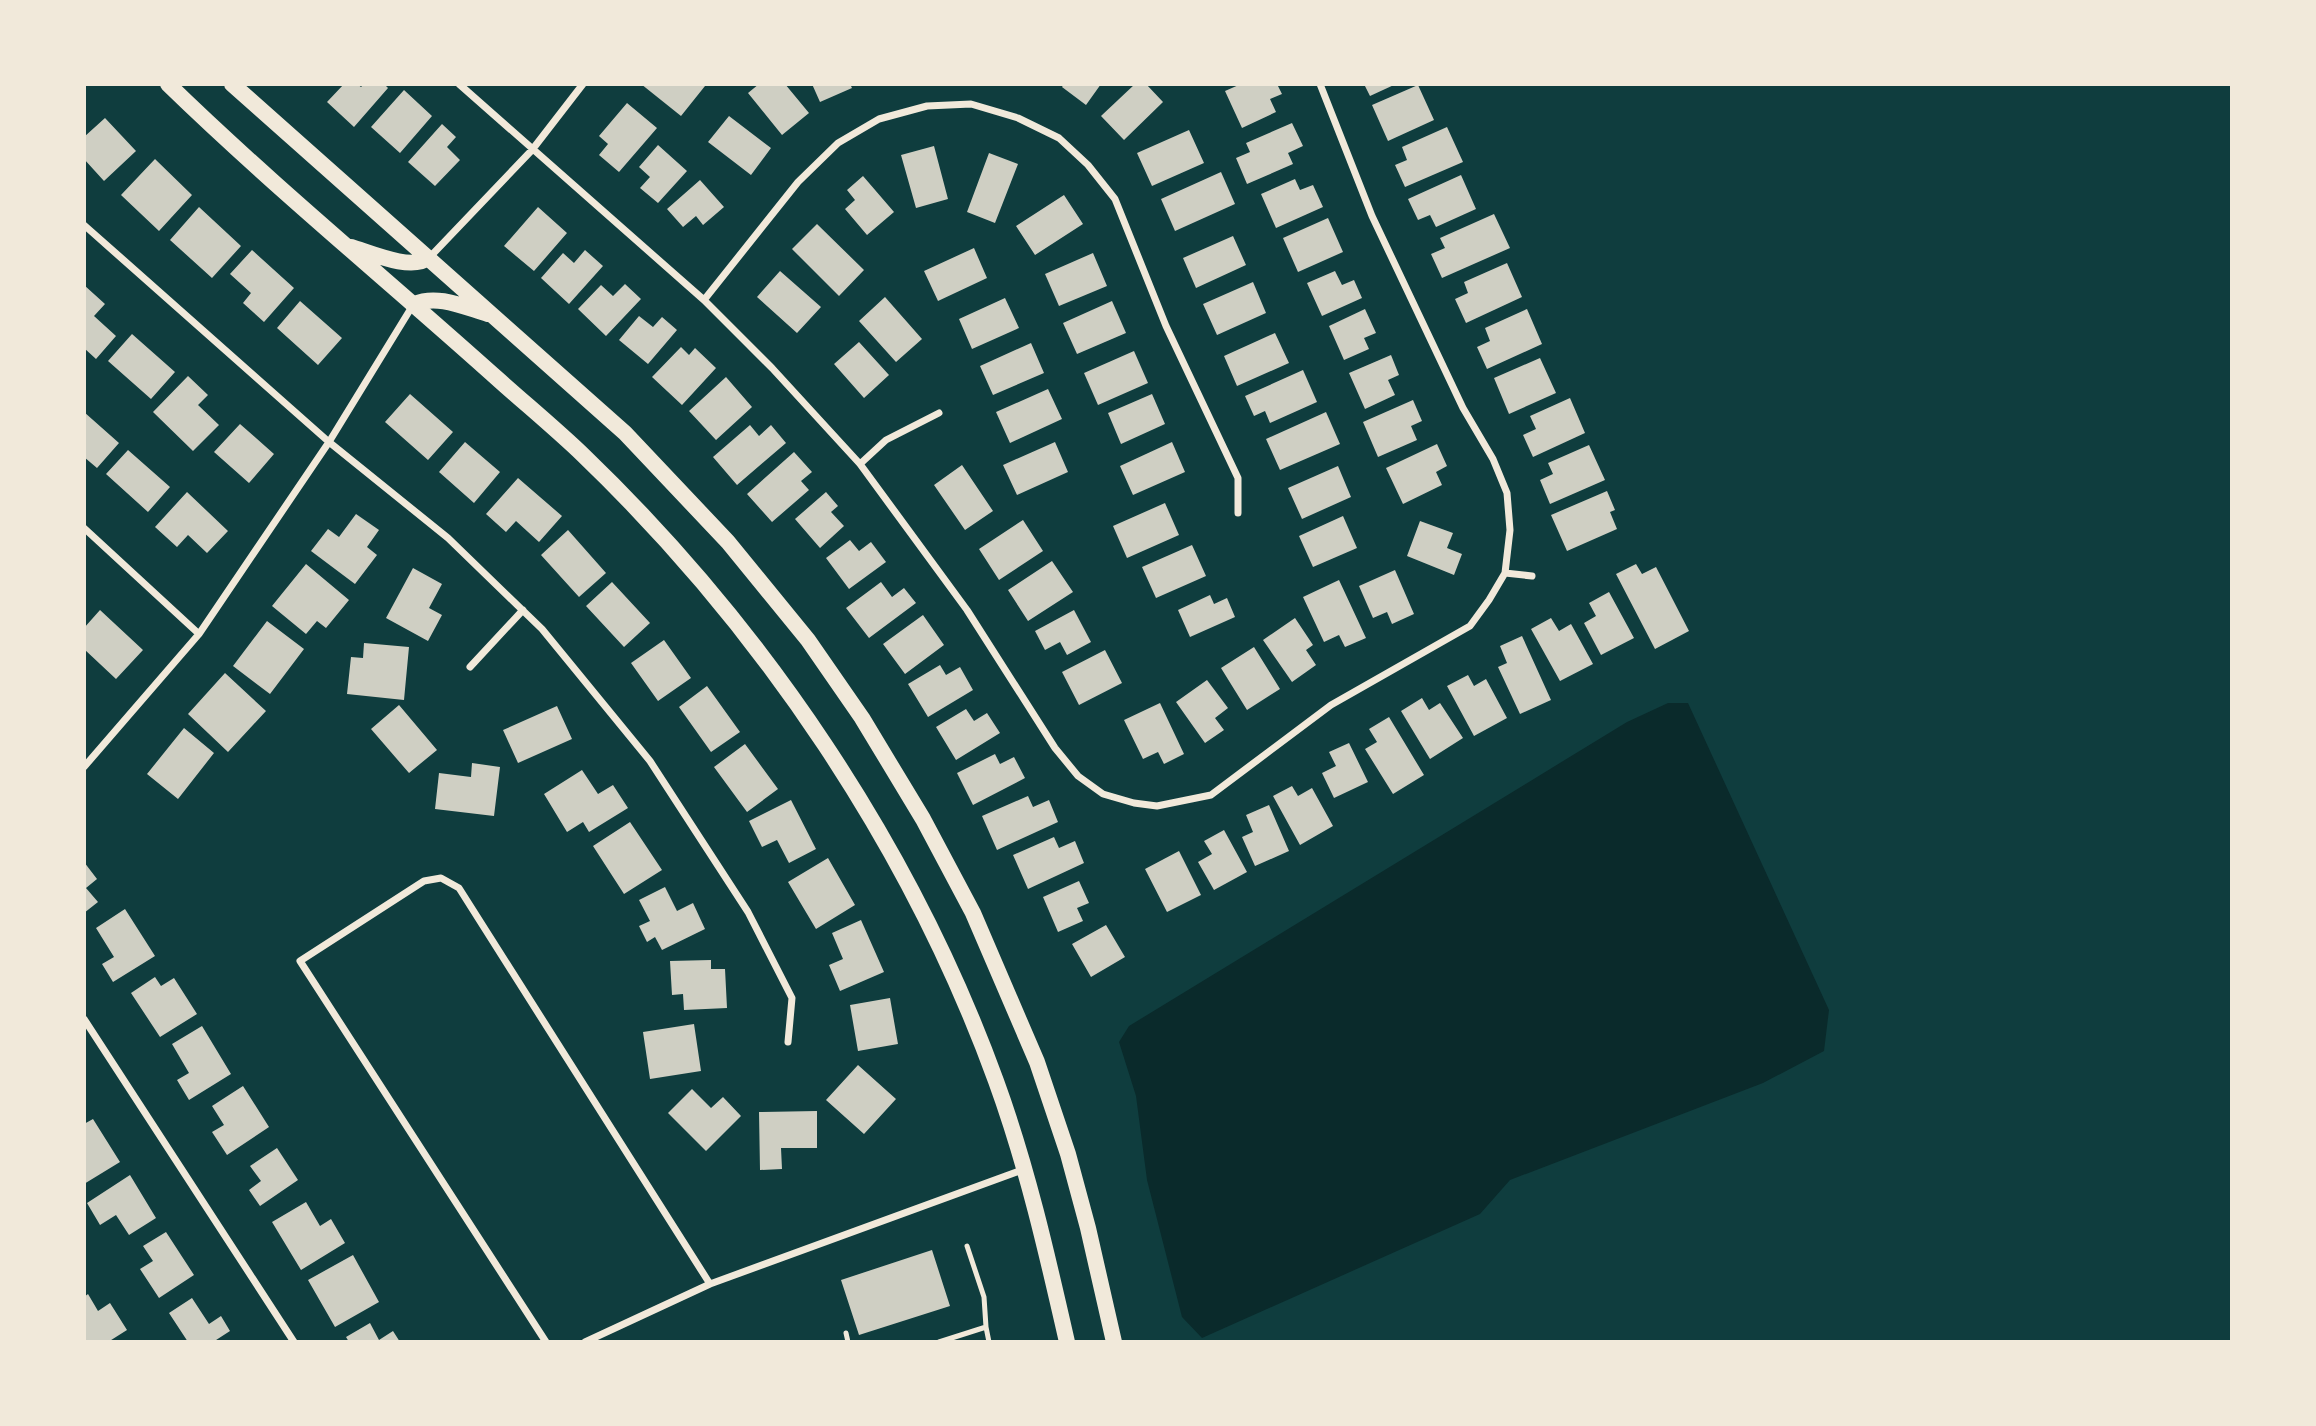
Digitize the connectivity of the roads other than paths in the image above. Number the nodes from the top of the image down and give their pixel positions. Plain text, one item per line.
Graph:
1 (168, 84) edge
2 (232, 84) edge
3 (459, 84) edge
4 (583, 84) edge
5 (1320, 84) edge
6 (532, 149) junction
7 (84, 225) edge
8 (345, 246) junction
9 (428, 258) junction
10 (704, 300) junction
11 (414, 304) junction
12 (494, 315) junction
13 (939, 413) dead end
14 (329, 442) junction
15 (860, 464) junction
16 (1238, 513) dead end
17 (84, 528) edge
18 (1505, 573) junction
19 (1532, 576) dead end
20 (523, 610) junction
21 (199, 634) junction
22 (470, 667) dead end
23 (84, 768) edge
24 (84, 1019) edge
25 (788, 1042) dead end
26 (1025, 1169) junction
27 (967, 1246) dead end
28 (709, 1284) junction
29 (986, 1326) junction
30 (846, 1333) dead end
31 (294, 1342) edge
32 (546, 1342) edge
33 (585, 1342) edge
34 (848, 1342) edge
35 (939, 1342) edge
36 (989, 1342) edge
37 (1065, 1342) edge
38 (1114, 1342) edge

1 - 8 main road
2 - 9 main road
3 - 6 street
4 - 6 street
5 - 18 street
6 - 9 street
6 - 10 street
7 - 14 street
8 - 9 main road
8 - 11 main road
9 - 12 main road
10 - 15 street
10 - 16 street
11 - 12 main road
11 - 14 street
11 - 26 main road
12 - 38 main road
13 - 15 street
14 - 20 street
14 - 21 street
15 - 18 street
17 - 21 street
18 - 19 street
20 - 22 street
20 - 25 street
21 - 23 street
24 - 31 street
26 - 28 street
26 - 37 main road
27 - 29 lane
28 - 32 street
28 - 33 street
29 - 35 lane
29 - 36 lane
30 - 34 lane

